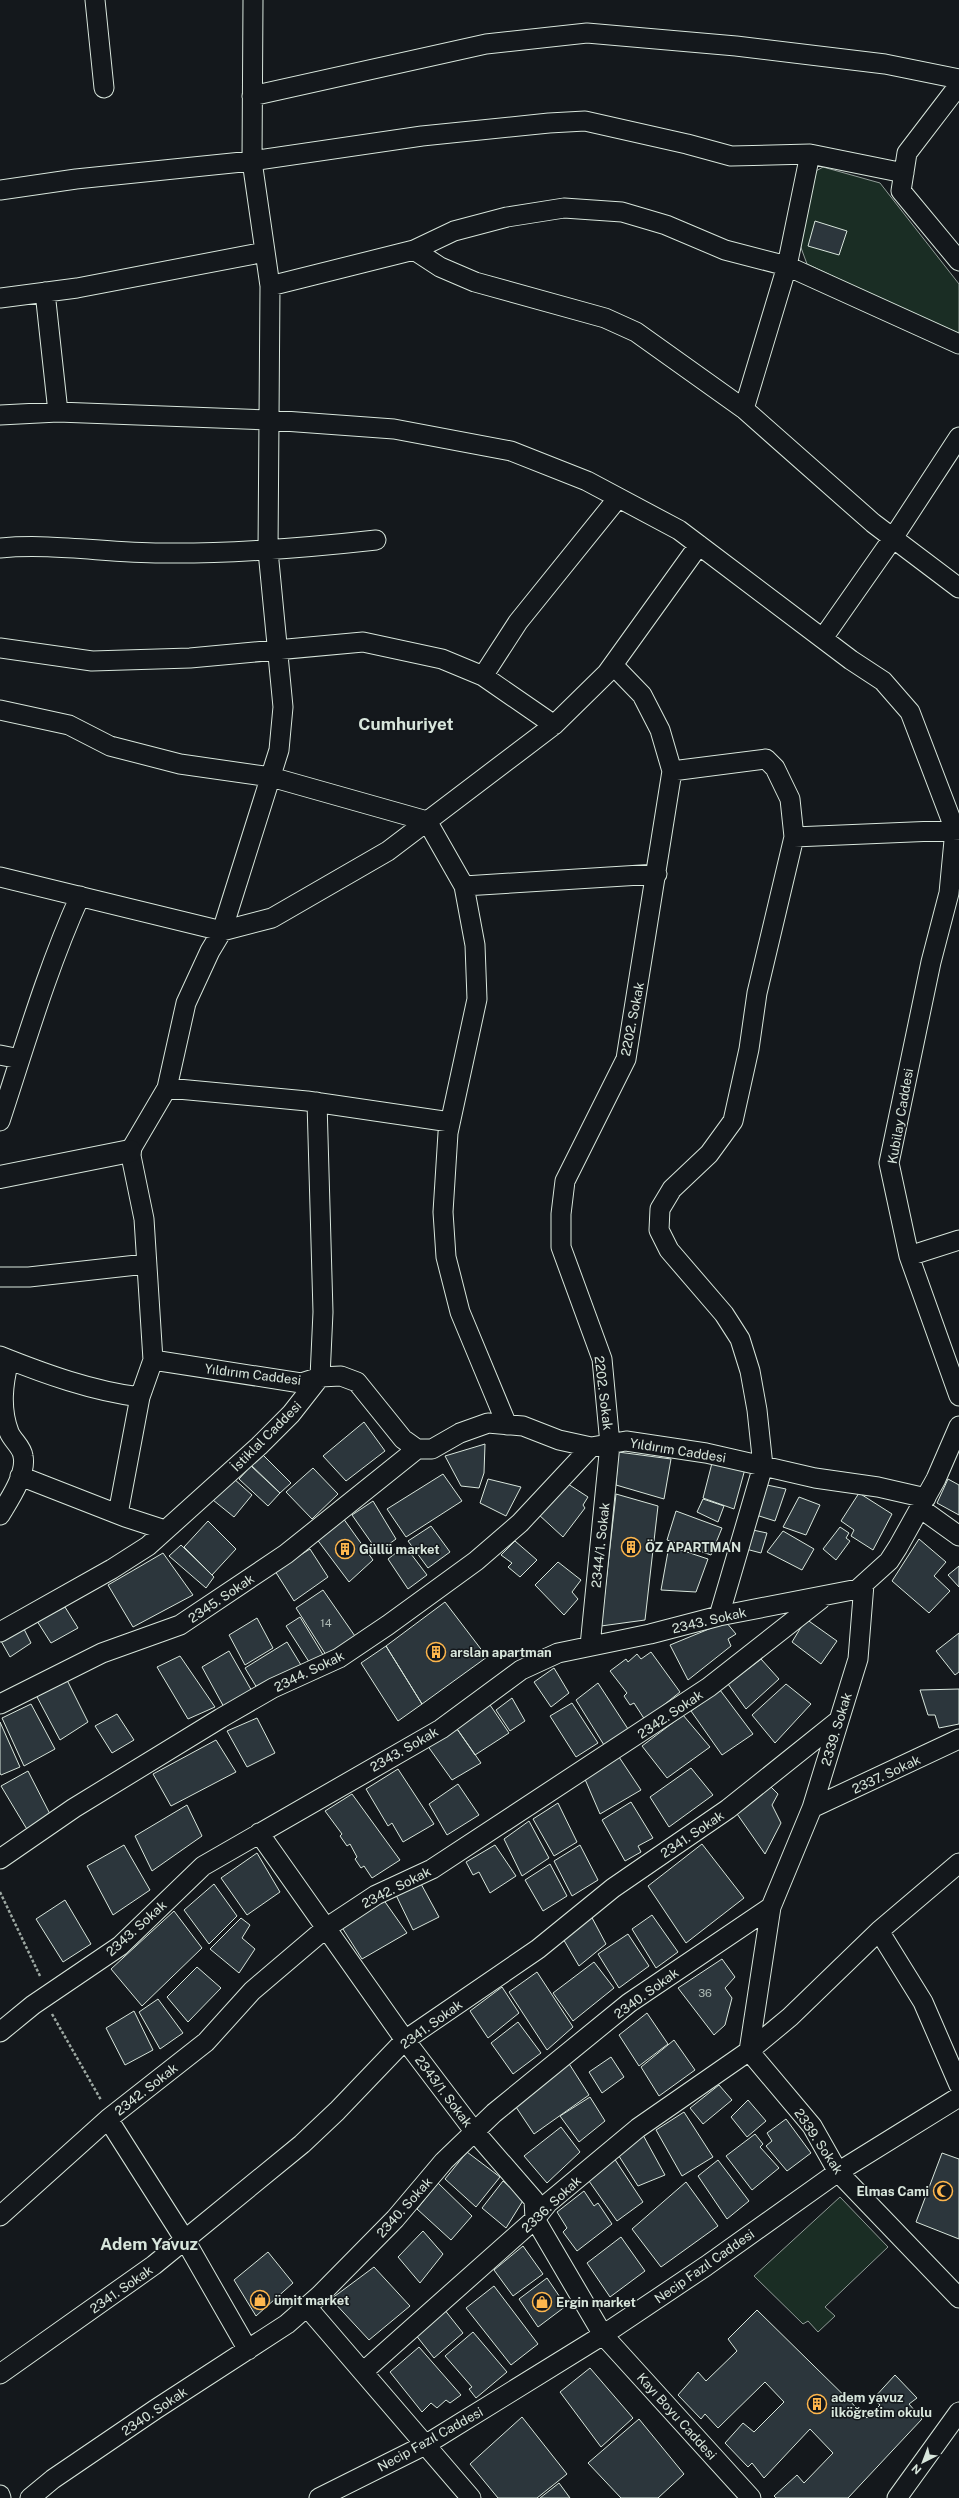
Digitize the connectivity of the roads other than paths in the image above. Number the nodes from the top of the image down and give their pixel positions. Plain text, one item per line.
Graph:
1 (95, 0) edge
2 (253, 0) edge
3 (959, 79) edge
4 (959, 85) edge
5 (104, 88) dead end
6 (252, 96) junction
7 (810, 154) junction
8 (252, 161) junction
9 (904, 173) junction
10 (0, 190) edge
11 (414, 250) junction
12 (265, 252) junction
13 (959, 261) edge
14 (787, 266) junction
15 (270, 286) junction
16 (45, 292) junction
17 (0, 298) edge
18 (959, 344) edge
19 (744, 409) junction
20 (58, 412) junction
21 (0, 415) edge
22 (270, 420) junction
23 (959, 437) edge
24 (618, 498) junction
25 (893, 538) junction
26 (376, 540) dead end
27 (699, 545) junction
28 (0, 548) edge
29 (268, 551) junction
30 (959, 588) edge
31 (823, 638) junction
32 (0, 648) edge
33 (276, 650) junction
34 (613, 665) junction
35 (483, 676) junction
36 (0, 710) edge
37 (554, 725) junction
38 (672, 771) junction
39 (271, 777) junction
40 (427, 821) junction
41 (957, 830) edge
42 (794, 837) junction
43 (656, 874) junction
44 (0, 877) edge
45 (464, 886) junction
46 (80, 896) junction
47 (222, 931) junction
48 (0, 1055) edge
49 (20, 1059) junction
50 (167, 1088) junction
51 (317, 1102) junction
52 (0, 1121) edge
53 (450, 1122) junction
54 (130, 1151) junction
55 (0, 1177) edge
56 (959, 1240) edge
57 (909, 1256) junction
58 (146, 1264) junction
59 (0, 1277) edge
60 (5, 1358) edge
61 (153, 1360) junction
62 (320, 1377) junction
63 (959, 1396) edge
64 (140, 1397) junction
65 (507, 1425) junction
66 (959, 1426) edge
67 (610, 1444) junction
68 (591, 1447) junction
69 (418, 1448) junction
70 (763, 1466) junction
71 (20, 1476) junction
72 (923, 1503) junction
73 (118, 1514) junction
74 (0, 1515) edge
75 (165, 1530) junction
76 (959, 1536) edge
77 (864, 1584) junction
78 (824, 1597) junction
79 (719, 1616) junction
80 (0, 1632) edge
81 (590, 1646) junction
82 (0, 1704) edge
83 (838, 1721) junction
84 (959, 1739) edge
85 (812, 1808) junction
86 (259, 1833) junction
87 (0, 1859) edge
88 (959, 1864) edge
89 (771, 1907) junction
90 (326, 1928) junction
91 (879, 1931) junction
92 (0, 2032) edge
93 (405, 2040) junction
94 (749, 2051) junction
95 (959, 2085) edge
96 (959, 2097) edge
97 (109, 2118) junction
98 (474, 2131) junction
99 (838, 2172) junction
100 (0, 2216) edge
101 (535, 2219) junction
102 (185, 2240) junction
103 (959, 2298) edge
104 (306, 2307) junction
105 (603, 2335) junction
106 (248, 2350) junction
107 (364, 2371) junction
108 (0, 2374) edge
109 (959, 2412) edge
110 (425, 2445) junction
111 (0, 2495) edge
112 (1, 2498) edge
113 (30, 2498) edge
114 (320, 2498) edge
115 (472, 2498) edge
116 (751, 2498) edge
117 (896, 2498) edge

1 - 5 street
2 - 6 street
3 - 6 street
4 - 9 street
6 - 8 street
7 - 8 street
7 - 9 street
7 - 14 street
8 - 10 street
8 - 12 street
9 - 13 street
11 - 14 street
11 - 15 street
11 - 19 street
12 - 15 street
12 - 16 street
14 - 18 street
14 - 19 street
15 - 22 street
16 - 17 street
16 - 20 street
19 - 25 street
20 - 21 street
20 - 22 street
22 - 24 street
22 - 29 street
23 - 25 street
24 - 27 street
24 - 35 street
25 - 30 street
25 - 31 street
26 - 29 street
27 - 31 street
27 - 34 street
28 - 29 street
29 - 33 street
31 - 41 street
32 - 33 street
33 - 35 street
33 - 39 street
34 - 37 street
34 - 38 street, 2202. Sokak
35 - 37 street
36 - 39 street
37 - 40 street
38 - 42 street
38 - 43 street, 2202. Sokak
39 - 40 street
39 - 47 street
40 - 45 street
40 - 47 street
41 - 42 street
41 - 57 street, Kubilay Caddesi
42 - 70 street
43 - 45 street
43 - 67 street, 2202. Sokak
44 - 46 street
45 - 53 street
46 - 47 street
46 - 49 street
47 - 50 street
48 - 49 street
49 - 52 street
50 - 51 street
50 - 54 street
51 - 53 street
51 - 62 street
53 - 65 street
54 - 55 street
54 - 58 street
56 - 57 street
57 - 63 street, Kubilay Caddesi
58 - 59 street
58 - 61 street
60 - 64 street
60 - 71 street
61 - 62 street, Yıldırım Caddesi
61 - 64 street
62 - 69 street, Yıldırım Caddesi
62 - 75 street, İstiklal Caddesi
64 - 73 street
65 - 68 street, Yıldırım Caddesi
65 - 69 street, Yıldırım Caddesi
66 - 72 street
67 - 68 street, Yıldırım Caddesi
67 - 70 street, Yıldırım Caddesi
67 - 81 street, 2344/1. Sokak
68 - 87 street, 2344. Sokak
69 - 82 street, 2345. Sokak
70 - 72 street, Yıldırım Caddesi
70 - 79 street
71 - 73 street
71 - 74 street
72 - 76 street
72 - 77 street
73 - 75 street
75 - 80 street, İstiklal Caddesi
77 - 78 street, 2343. Sokak
77 - 83 street, 2339. Sokak
78 - 79 street, 2343. Sokak
78 - 90 street, 2342. Sokak
79 - 81 street, 2343. Sokak
81 - 86 street, 2343. Sokak
83 - 85 street, 2339. Sokak
83 - 93 street, 2341. Sokak
84 - 85 street, 2337. Sokak
85 - 89 street, 2339. Sokak
86 - 90 street, 2343/1. Sokak
86 - 92 street, 2343. Sokak
88 - 91 street
89 - 94 street, 2339. Sokak
89 - 98 street, 2340. Sokak
90 - 93 street, 2343/1. Sokak
90 - 97 street, 2342. Sokak
91 - 94 street
91 - 95 street
93 - 98 street, 2343/1. Sokak
93 - 102 street, 2341. Sokak
94 - 99 street, 2339. Sokak
94 - 101 street, 2336. Sokak
96 - 99 street, Necip Fazıl Caddesi
97 - 100 street, 2342. Sokak
97 - 102 street
98 - 101 street, 2343/1. Sokak
98 - 104 street, 2340. Sokak
99 - 103 street, 2339. Sokak
99 - 105 street, Necip Fazıl Caddesi
101 - 105 street, 2343/1. Sokak
101 - 107 street, 2336. Sokak
102 - 106 street
102 - 108 street, 2341. Sokak
104 - 106 street, 2340. Sokak
104 - 107 street
105 - 110 street, Necip Fazıl Caddesi
105 - 116 street, Kayı Boyu Caddesi
106 - 113 street, 2340. Sokak
107 - 110 street
109 - 117 street
110 - 114 street, Necip Fazıl Caddesi
110 - 115 street
111 - 112 street

